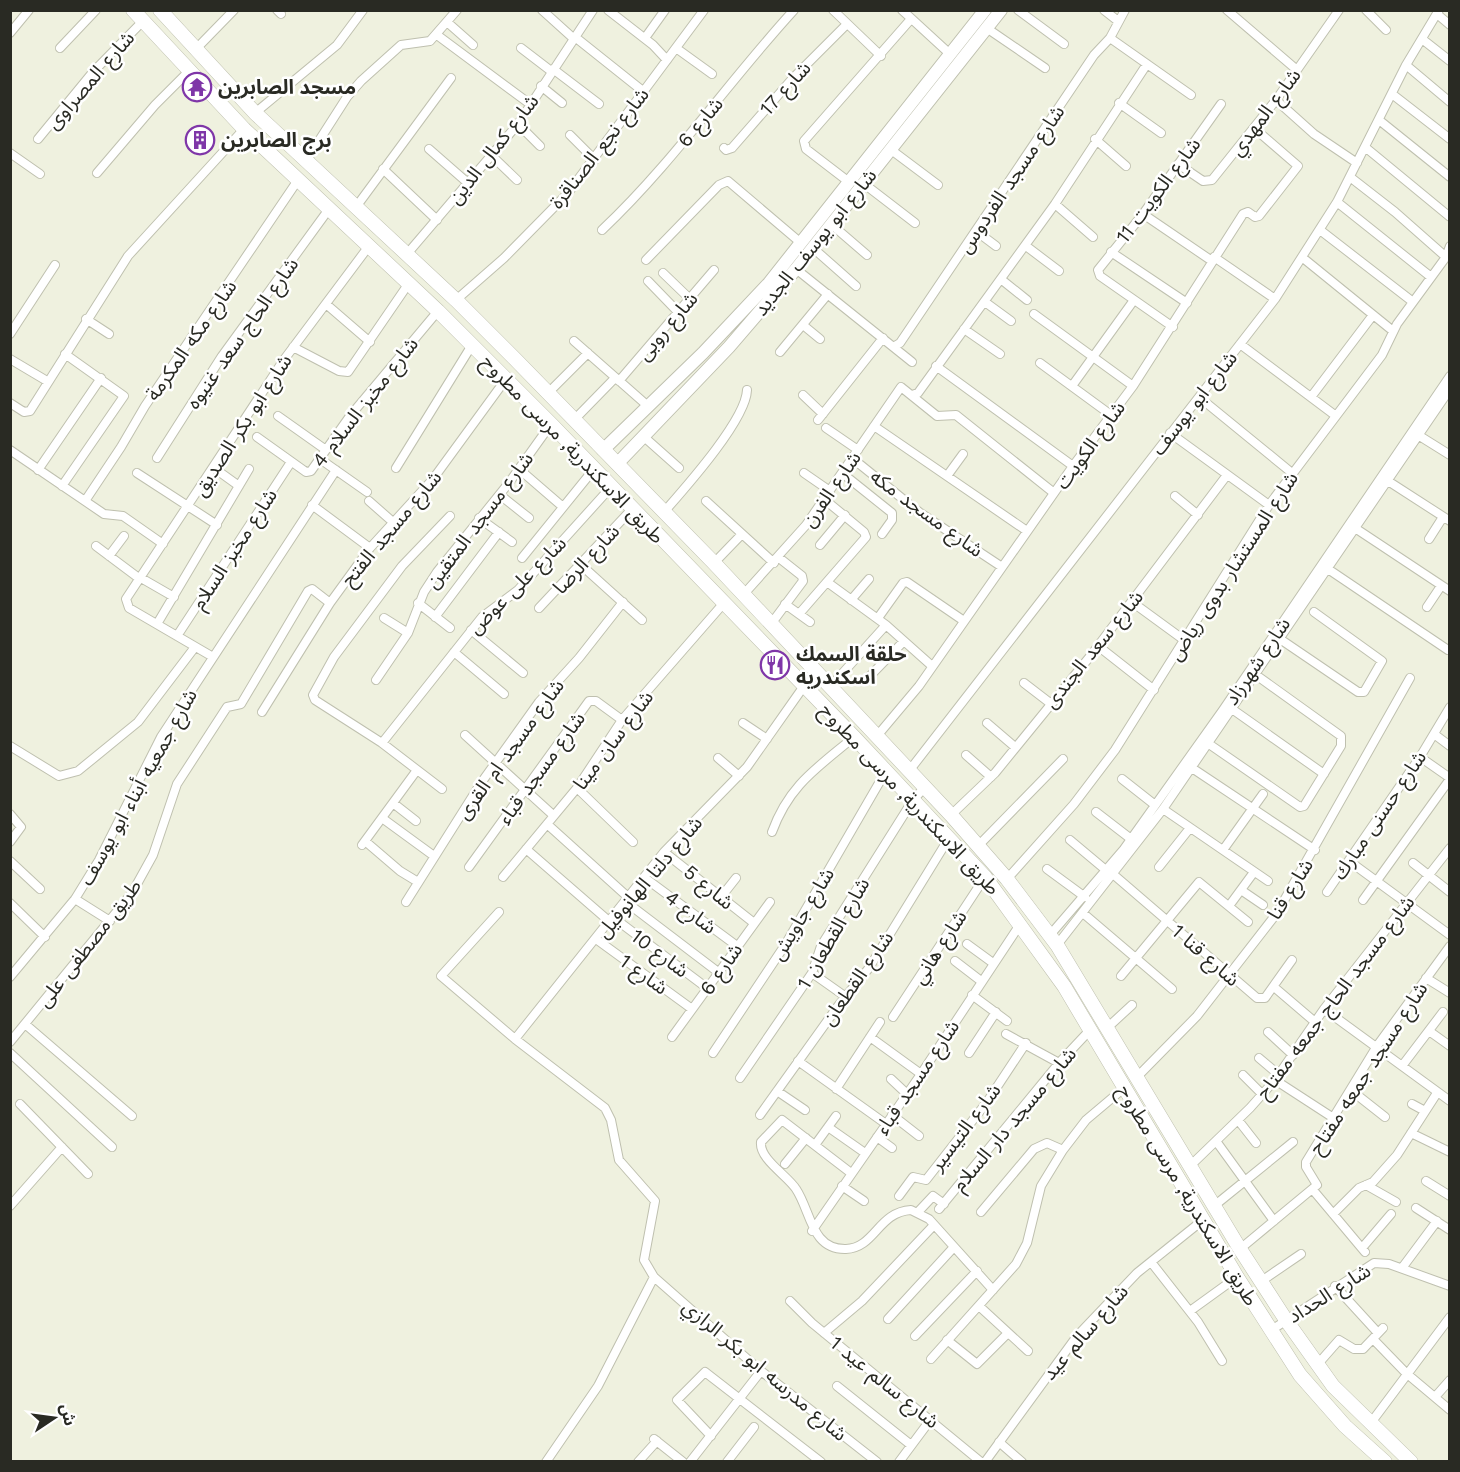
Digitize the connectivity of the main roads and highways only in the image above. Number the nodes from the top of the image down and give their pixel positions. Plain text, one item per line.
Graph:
1 (160, 10) edge
2 (138, 16) edge
3 (173, 25) junction
4 (159, 38) junction
5 (493, 337) junction
6 (475, 348) junction
7 (710, 560) junction
8 (692, 572) junction
9 (1384, 1461) edge
10 (1411, 1461) edge

1 - 3 main road, طريق الاسكندرية, مرسى مطروح
2 - 4 main road, طريق الاسكندرية, مرسى مطروح
3 - 4 main road
3 - 5 main road, طريق الاسكندرية, مرسى مطروح
4 - 6 main road, طريق الاسكندرية, مرسى مطروح
5 - 6 main road
5 - 7 main road, طريق الاسكندرية, مرسى مطروح
6 - 8 main road, طريق الاسكندرية, مرسى مطروح
7 - 8 main road
7 - 10 main road, طريق الاسكندرية, مرسى مطروح
8 - 9 main road, طريق الاسكندرية, مرسى مطروح

